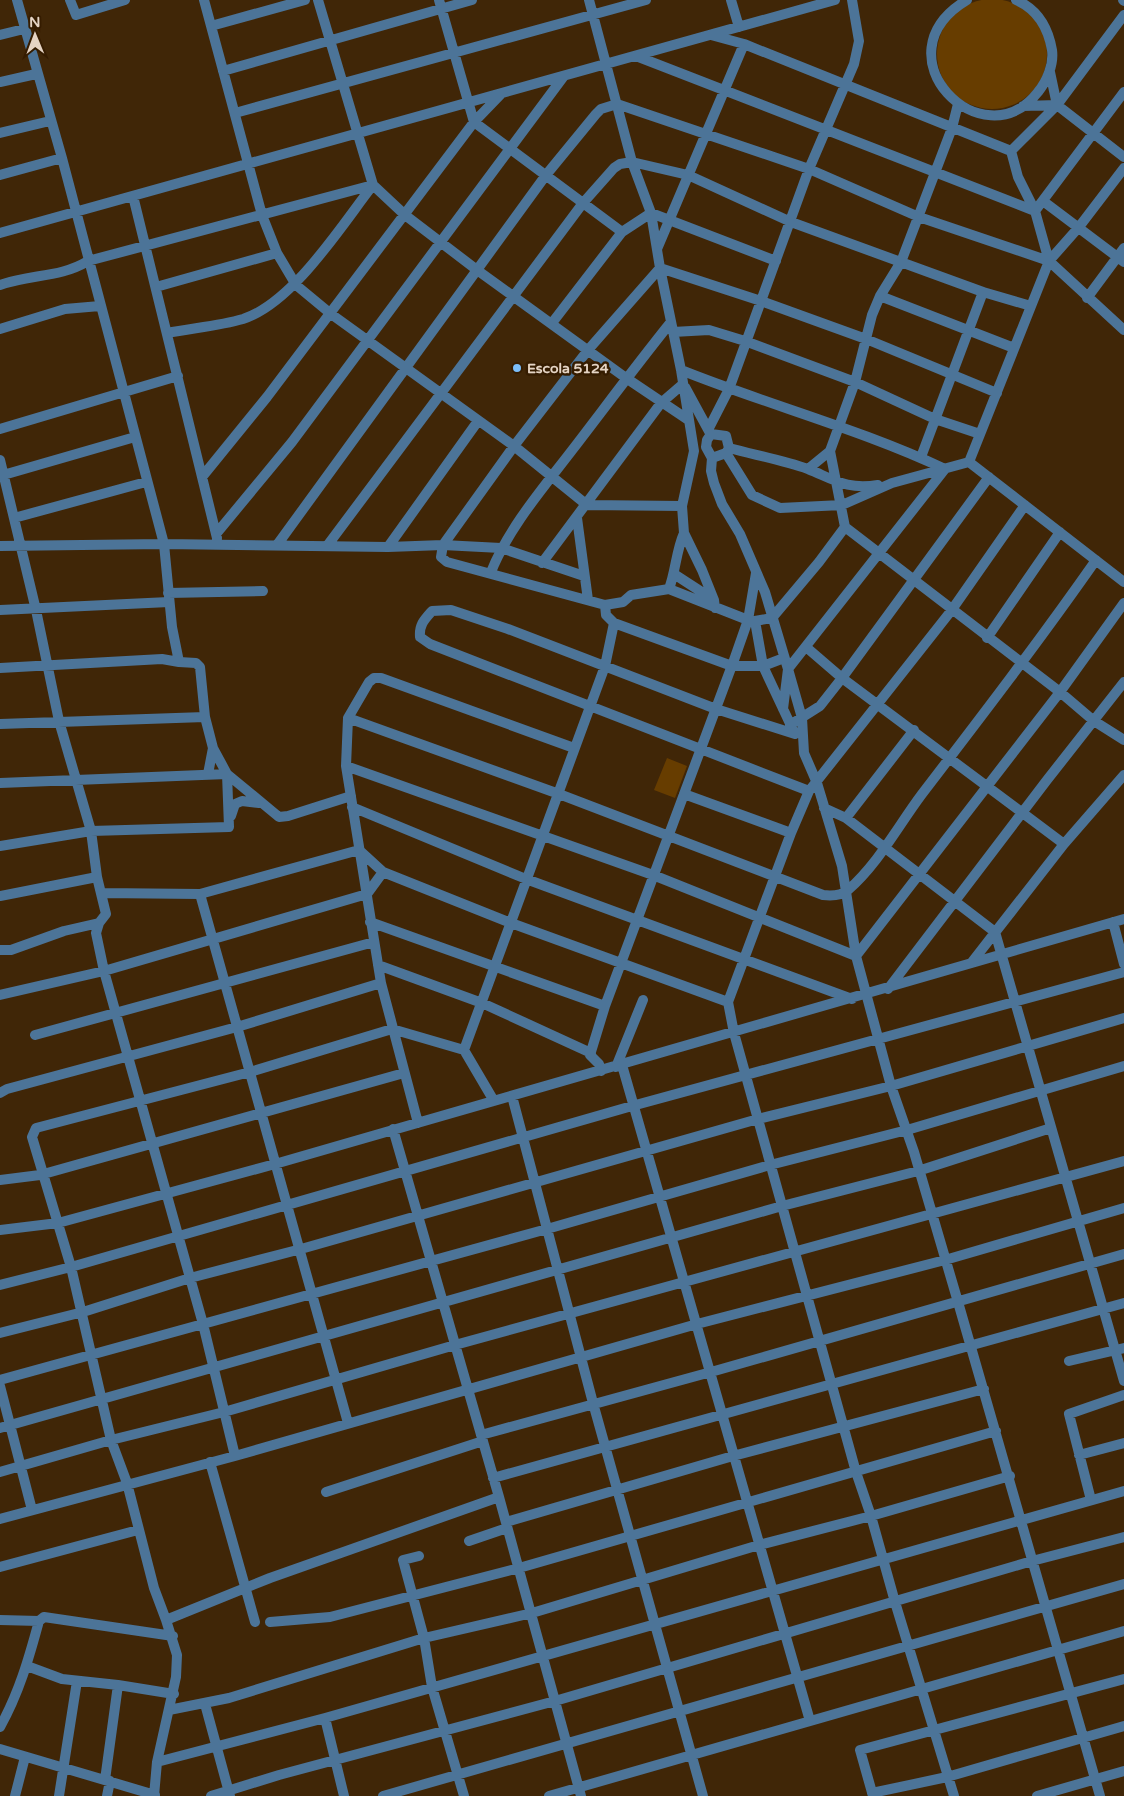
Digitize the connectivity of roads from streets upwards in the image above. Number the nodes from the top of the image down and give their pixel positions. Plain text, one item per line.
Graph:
1 (17, 0) edge
2 (70, 0) edge
3 (125, 0) edge
4 (204, 0) edge
5 (305, 0) edge
6 (318, 0) edge
7 (472, 0) edge
8 (590, 0) edge
9 (646, 0) edge
10 (731, 0) edge
11 (836, 0) edge
12 (852, 0) edge
13 (966, 0) edge
14 (1016, 0) edge
15 (440, 4) edge
16 (594, 15) junction
17 (1124, 15) edge
18 (211, 26) junction
19 (739, 27) junction
20 (24, 29) junction
21 (0, 35) edge
22 (710, 35) junction
23 (330, 42) junction
24 (744, 44) junction
25 (454, 53) junction
26 (636, 56) junction
27 (606, 64) junction
28 (223, 71) junction
29 (1050, 72) junction
30 (36, 74) junction
31 (564, 76) junction
32 (0, 82) edge
33 (844, 83) junction
34 (342, 84) junction
35 (723, 90) junction
36 (1124, 92) edge
37 (502, 93) junction
38 (469, 102) junction
39 (617, 104) junction
40 (958, 104) junction
41 (1057, 105) junction
42 (1022, 106) junction
43 (234, 113) junction
44 (50, 120) junction
45 (474, 122) junction
46 (952, 128) junction
47 (825, 130) junction
48 (705, 132) junction
49 (0, 133) edge
50 (359, 133) junction
51 (1093, 133) junction
52 (510, 149) junction
53 (1011, 151) junction
54 (1124, 157) edge
55 (62, 158) junction
56 (632, 162) junction
57 (247, 164) junction
58 (1124, 168) edge
59 (809, 169) junction
60 (935, 173) junction
61 (0, 175) edge
62 (546, 175) junction
63 (688, 175) junction
64 (373, 185) junction
65 (133, 196) junction
66 (1043, 201) junction
67 (583, 203) junction
68 (1035, 211) junction
69 (76, 212) junction
70 (651, 213) junction
71 (262, 215) junction
72 (405, 215) junction
73 (919, 217) junction
74 (671, 221) junction
75 (791, 222) junction
76 (1079, 227) junction
77 (622, 232) junction
78 (0, 233) edge
79 (441, 241) junction
80 (146, 246) junction
81 (1124, 248) edge
82 (657, 249) junction
83 (277, 253) junction
84 (1121, 260) edge
85 (88, 261) junction
86 (776, 261) junction
87 (901, 262) junction
88 (1048, 262) junction
89 (660, 268) junction
90 (477, 270) junction
91 (0, 285) edge
92 (296, 285) junction
93 (156, 287) junction
94 (983, 292) junction
95 (515, 296) junction
96 (880, 296) junction
97 (1086, 298) junction
98 (761, 301) junction
99 (100, 306) junction
100 (1031, 306) junction
101 (331, 314) junction
102 (552, 323) junction
103 (1122, 325) edge
104 (672, 327) junction
105 (0, 329) edge
106 (968, 332) junction
107 (167, 333) junction
108 (866, 339) junction
109 (368, 340) junction
110 (745, 341) junction
111 (1014, 348) junction
112 (588, 350) junction
113 (404, 367) junction
114 (681, 370) junction
115 (178, 376) junction
116 (951, 376) junction
117 (626, 378) junction
118 (855, 382) junction
119 (683, 384) junction
120 (729, 389) junction
121 (123, 393) junction
122 (996, 393) junction
123 (442, 394) junction
124 (661, 403) junction
125 (687, 419) junction
126 (935, 419) junction
127 (478, 421) junction
128 (839, 426) junction
129 (0, 429) edge
130 (710, 431) junction
131 (980, 434) junction
132 (135, 437) junction
133 (514, 446) junction
134 (727, 451) junction
135 (830, 451) junction
136 (921, 457) junction
137 (712, 458) junction
138 (0, 460) edge
139 (969, 462) junction
140 (808, 469) junction
141 (945, 469) junction
142 (2, 475) edge
143 (552, 476) junction
144 (202, 477) junction
145 (989, 477) junction
146 (146, 482) junction
147 (837, 484) junction
148 (892, 484) junction
149 (587, 505) junction
150 (842, 505) junction
151 (1025, 505) junction
152 (682, 506) junction
153 (14, 518) junction
154 (577, 518) junction
155 (844, 527) junction
156 (1060, 532) junction
157 (684, 533) junction
158 (217, 539) junction
159 (164, 544) junction
160 (277, 545) junction
161 (444, 545) junction
162 (0, 546) edge
163 (21, 546) junction
164 (327, 546) junction
165 (388, 548) junction
166 (501, 548) junction
167 (879, 553) junction
168 (1096, 560) junction
169 (542, 563) junction
170 (491, 572) junction
171 (756, 572) junction
172 (674, 574) junction
173 (584, 576) junction
174 (914, 582) junction
175 (1124, 582) edge
176 (669, 589) junction
177 (263, 591) dead end
178 (168, 597) junction
179 (588, 600) junction
180 (1124, 603) edge
181 (714, 604) junction
182 (605, 605) junction
183 (0, 610) edge
184 (36, 610) junction
185 (951, 611) junction
186 (772, 618) junction
187 (751, 621) junction
188 (614, 623) junction
189 (987, 638) junction
190 (806, 647) junction
191 (784, 658) junction
192 (179, 662) junction
193 (1023, 663) junction
194 (47, 666) junction
195 (605, 666) junction
196 (732, 666) junction
197 (763, 666) junction
198 (0, 668) edge
199 (788, 669) junction
200 (842, 678) junction
201 (1124, 682) edge
202 (1060, 692) junction
203 (878, 704) junction
204 (589, 708) junction
205 (716, 709) junction
206 (783, 709) junction
207 (205, 717) junction
208 (348, 718) junction
209 (802, 718) junction
210 (59, 721) junction
211 (1094, 721) junction
212 (0, 724) edge
213 (792, 730) junction
214 (914, 730) junction
215 (1124, 740) edge
216 (213, 748) junction
217 (574, 748) junction
218 (701, 749) junction
219 (804, 753) junction
220 (950, 758) junction
221 (346, 766) junction
222 (208, 774) junction
223 (227, 774) junction
224 (1124, 775) edge
225 (76, 781) junction
226 (0, 783) edge
227 (816, 783) junction
228 (988, 786) junction
229 (808, 791) junction
230 (559, 794) junction
231 (684, 794) junction
232 (351, 796) junction
233 (352, 807) junction
234 (824, 808) junction
235 (1022, 812) junction
236 (274, 814) junction
237 (846, 818) junction
238 (229, 827) junction
239 (90, 831) junction
240 (791, 833) junction
241 (543, 835) junction
242 (669, 835) junction
243 (1064, 844) junction
244 (0, 846) edge
245 (885, 846) junction
246 (359, 850) junction
247 (383, 872) junction
248 (920, 874) junction
249 (654, 875) junction
250 (775, 875) junction
251 (97, 876) junction
252 (526, 879) junction
253 (846, 892) junction
254 (101, 893) junction
255 (200, 894) junction
256 (367, 894) junction
257 (0, 896) edge
258 (956, 901) junction
259 (759, 917) junction
260 (1124, 919) edge
261 (370, 922) junction
262 (637, 922) junction
263 (1114, 922) junction
264 (99, 923) junction
265 (511, 923) junction
266 (996, 932) junction
267 (212, 939) junction
268 (374, 942) junction
269 (0, 950) edge
270 (1002, 953) junction
271 (856, 956) junction
272 (743, 959) junction
273 (972, 962) junction
274 (621, 963) junction
275 (1124, 964) edge
276 (378, 965) junction
277 (494, 967) junction
278 (104, 971) junction
279 (1124, 972) edge
280 (382, 983) junction
281 (225, 984) junction
282 (888, 989) junction
283 (867, 994) junction
284 (0, 995) edge
285 (852, 999) junction
286 (643, 1000) dead end
287 (728, 1002) junction
288 (482, 1003) junction
289 (1014, 1003) junction
290 (605, 1006) junction
291 (115, 1012) junction
292 (1124, 1018) edge
293 (237, 1027) junction
294 (392, 1029) junction
295 (734, 1033) junction
296 (35, 1035) dead end
297 (879, 1040) junction
298 (1028, 1046) junction
299 (464, 1050) junction
300 (591, 1053) junction
301 (128, 1058) junction
302 (619, 1066) junction
303 (1124, 1066) edge
304 (601, 1071) junction
305 (250, 1072) junction
306 (404, 1073) junction
307 (745, 1074) junction
308 (891, 1086) junction
309 (1041, 1090) junction
310 (0, 1093) edge
311 (512, 1096) junction
312 (140, 1099) junction
313 (494, 1101) junction
314 (632, 1106) junction
315 (262, 1112) junction
316 (758, 1119) junction
317 (418, 1123) junction
318 (1051, 1128) junction
319 (393, 1129) junction
320 (907, 1130) junction
321 (522, 1138) junction
322 (153, 1143) junction
323 (645, 1151) junction
324 (1124, 1161) edge
325 (275, 1164) junction
326 (770, 1165) junction
327 (405, 1171) junction
328 (918, 1171) junction
329 (43, 1174) junction
330 (1065, 1178) junction
331 (0, 1180) edge
332 (535, 1183) junction
333 (166, 1193) junction
334 (659, 1196) junction
335 (288, 1206) junction
336 (782, 1206) junction
337 (1124, 1208) edge
338 (931, 1214) junction
339 (419, 1216) junction
340 (1078, 1221) junction
341 (58, 1222) junction
342 (547, 1229) junction
343 (0, 1230) edge
344 (177, 1237) junction
345 (672, 1238) junction
346 (301, 1250) junction
347 (794, 1251) junction
348 (1124, 1254) edge
349 (945, 1260) junction
350 (432, 1261) junction
351 (1090, 1264) junction
352 (71, 1267) junction
353 (559, 1271) junction
354 (190, 1278) junction
355 (685, 1282) junction
356 (0, 1285) edge
357 (312, 1293) junction
358 (807, 1297) junction
359 (443, 1302) junction
360 (958, 1302) junction
361 (1124, 1303) edge
362 (1104, 1309) junction
363 (83, 1312) junction
364 (570, 1314) junction
365 (203, 1324) junction
366 (697, 1324) junction
367 (0, 1333) edge
368 (324, 1337) junction
369 (820, 1340) junction
370 (455, 1345) junction
371 (971, 1346) junction
372 (1120, 1349) edge
373 (92, 1356) junction
374 (582, 1357) junction
375 (1069, 1361) dead end
376 (213, 1367) junction
377 (711, 1372) junction
378 (336, 1379) junction
379 (0, 1380) edge
380 (1124, 1381) edge
381 (831, 1383) junction
382 (0, 1386) edge
383 (467, 1388) junction
384 (984, 1389) junction
385 (1124, 1395) edge
386 (100, 1399) junction
387 (593, 1403) junction
388 (224, 1412) junction
389 (722, 1414) junction
390 (348, 1423) junction
391 (5, 1427) edge
392 (844, 1428) junction
393 (996, 1431) junction
394 (482, 1438) junction
395 (111, 1440) junction
396 (1124, 1443) edge
397 (606, 1447) junction
398 (1079, 1455) junction
399 (235, 1456) junction
400 (733, 1456) junction
401 (210, 1462) junction
402 (22, 1465) junction
403 (0, 1472) edge
404 (856, 1472) junction
405 (1010, 1476) junction
406 (493, 1478) junction
407 (126, 1483) junction
408 (618, 1490) junction
409 (1124, 1491) edge
410 (326, 1492) dead end
411 (499, 1497) junction
412 (1091, 1500) junction
413 (746, 1503) junction
414 (32, 1510) junction
415 (871, 1516) junction
416 (0, 1519) edge
417 (1022, 1520) junction
418 (507, 1525) junction
419 (138, 1530) junction
420 (631, 1537) junction
421 (1124, 1538) edge
422 (469, 1541) dead end
423 (759, 1545) junction
424 (419, 1556) dead end
425 (883, 1560) junction
426 (1032, 1562) junction
427 (0, 1567) edge
428 (519, 1568) junction
429 (642, 1581) junction
430 (1124, 1584) edge
431 (246, 1589) junction
432 (772, 1592) junction
433 (413, 1595) junction
434 (895, 1602) junction
435 (1044, 1606) junction
436 (532, 1613) junction
437 (0, 1620) edge
438 (166, 1620) junction
439 (39, 1621) junction
440 (255, 1622) dead end
441 (270, 1622) dead end
442 (654, 1623) junction
443 (1124, 1631) edge
444 (785, 1634) junction
445 (173, 1636) junction
446 (424, 1638) junction
447 (908, 1645) junction
448 (1058, 1652) junction
449 (542, 1656) junction
450 (27, 1666) junction
451 (666, 1668) junction
452 (798, 1678) junction
453 (1124, 1679) edge
454 (77, 1681) junction
455 (118, 1685) junction
456 (432, 1687) junction
457 (922, 1688) junction
458 (174, 1694) junction
459 (1070, 1695) junction
460 (555, 1701) junction
461 (204, 1704) junction
462 (169, 1710) junction
463 (679, 1712) junction
464 (324, 1718) junction
465 (810, 1721) junction
466 (1124, 1726) edge
467 (0, 1727) edge
468 (935, 1730) junction
469 (445, 1731) junction
470 (1082, 1739) junction
471 (567, 1744) junction
472 (216, 1748) junction
473 (0, 1749) edge
474 (25, 1756) junction
475 (692, 1756) junction
476 (336, 1761) junction
477 (158, 1762) junction
478 (63, 1768) junction
479 (1124, 1771) edge
480 (458, 1775) junction
481 (947, 1776) junction
482 (1095, 1779) junction
483 (108, 1781) junction
484 (580, 1792) edge
485 (229, 1794) edge
486 (873, 1794) edge
487 (15, 1796) edge
488 (59, 1796) edge
489 (107, 1796) edge
490 (154, 1796) edge
491 (211, 1796) edge
492 (344, 1796) edge
493 (383, 1796) edge
494 (464, 1796) edge
495 (549, 1796) edge
496 (703, 1796) edge
497 (954, 1796) edge
498 (1037, 1796) edge
499 (1100, 1796) edge

1 - 20 street
2 - 3 street
4 - 18 street
5 - 18 street
6 - 23 street
7 - 15 street
8 - 16 street
9 - 16 street
10 - 19 street
11 - 19 street
12 - 33 street
13 - 40 street
14 - 29 street
15 - 23 street
15 - 25 street
16 - 25 street
16 - 27 street
17 - 41 street
18 - 28 street
19 - 22 street
20 - 21 street
20 - 30 street
22 - 24 street
22 - 26 street
23 - 28 street
23 - 34 street
24 - 33 street
24 - 35 street
25 - 34 street
25 - 38 street
26 - 27 street
26 - 35 street
27 - 31 street
27 - 39 street
28 - 43 street
29 - 41 street
29 - 42 street
30 - 32 street
30 - 44 street
31 - 37 street
31 - 52 street
33 - 46 street
33 - 47 street
34 - 43 street
34 - 50 street
35 - 47 street
35 - 48 street
36 - 51 street
37 - 38 street
37 - 45 street
38 - 45 street
38 - 50 street
39 - 48 street
39 - 56 street
39 - 62 street
40 - 42 street
40 - 46 street
41 - 42 street
41 - 51 street
41 - 53 street
43 - 57 street
44 - 49 street
44 - 55 street
45 - 52 street
45 - 72 street
46 - 53 street
46 - 60 street
47 - 59 street
47 - 60 street
48 - 59 street
48 - 63 street
50 - 57 street
50 - 64 street
51 - 54 street
51 - 66 street
52 - 62 street
52 - 79 street
53 - 68 street
55 - 61 street
55 - 69 street
56 - 63 street
56 - 67 street
56 - 70 street
57 - 65 street
57 - 71 street
58 - 76 street
59 - 73 street
59 - 75 street
60 - 68 street
60 - 73 street
62 - 67 street
62 - 90 street
63 - 74 street
63 - 75 street
64 - 71 street
64 - 72 street
64 - 92 street
65 - 69 street
65 - 80 street
66 - 68 street
66 - 76 street
67 - 77 street
67 - 95 street
68 - 88 street
69 - 78 street
69 - 85 street
70 - 74 street
70 - 77 street
70 - 82 street
71 - 80 street
71 - 83 street
72 - 79 street
72 - 101 street
73 - 87 street
73 - 88 street
74 - 82 street
74 - 86 street
75 - 86 street
75 - 87 street
76 - 84 street
76 - 88 street
77 - 102 street
79 - 90 street
79 - 109 street
80 - 85 street
80 - 93 street
81 - 84 street
82 - 89 street
83 - 92 street
83 - 93 street
84 - 97 street
85 - 91 street
85 - 99 street
86 - 98 street
87 - 94 street
87 - 96 street
88 - 97 street
88 - 100 street
89 - 98 street
89 - 104 street
89 - 112 street
90 - 95 street
90 - 113 street
92 - 101 street
92 - 107 street
93 - 107 street
94 - 100 street
94 - 106 street
95 - 102 street
95 - 123 street
96 - 106 street
96 - 108 street
97 - 103 street
98 - 108 street
98 - 110 street
99 - 105 street
99 - 121 street
100 - 111 street
101 - 109 street
101 - 144 street
102 - 112 street
104 - 110 street
104 - 114 street
104 - 117 street
106 - 111 street
106 - 116 street
107 - 115 street
108 - 116 street
108 - 118 street
109 - 113 street
109 - 158 street
110 - 118 street
110 - 120 street
111 - 122 street
112 - 117 street
112 - 133 street
113 - 123 street
113 - 160 street
114 - 119 street
114 - 120 street
115 - 121 street
115 - 144 street
116 - 122 street
116 - 126 street
117 - 124 street
117 - 143 street
118 - 126 street
118 - 128 street
119 - 124 street
119 - 125 street
119 - 130 street
120 - 128 street
120 - 130 street
121 - 129 street
121 - 132 street
122 - 131 street
123 - 127 street
123 - 164 street
124 - 125 street
124 - 149 street
125 - 152 street
126 - 131 street
126 - 136 street
127 - 133 street
127 - 165 street
128 - 135 street
128 - 136 street
130 - 134 street
130 - 137 street
131 - 139 street
132 - 142 street
132 - 146 street
133 - 143 street
133 - 161 street
134 - 137 street
134 - 140 street
134 - 150 street
135 - 140 street
135 - 147 street
136 - 141 street
137 - 171 street
138 - 142 street
139 - 141 street
139 - 145 street
140 - 147 street
141 - 148 street
141 - 167 street
142 - 153 street
143 - 149 street
143 - 166 street
144 - 158 street
145 - 151 street
145 - 174 street
146 - 153 street
146 - 159 street
147 - 148 street
147 - 150 street
148 - 150 street
149 - 152 street
149 - 154 street
150 - 155 street
151 - 156 street
151 - 185 street
152 - 157 street
153 - 163 street
154 - 169 street
154 - 173 street
155 - 167 street
155 - 186 street
156 - 168 street
156 - 189 street
157 - 172 street
157 - 181 street
158 - 159 street
158 - 160 street
159 - 163 street
159 - 178 street
160 - 164 street
161 - 165 street
161 - 166 street
161 - 170 street
162 - 163 street
163 - 184 street
164 - 165 street
166 - 169 street
166 - 170 street
167 - 174 street
167 - 190 street
168 - 175 street
168 - 193 street
169 - 173 street
170 - 179 street
171 - 186 street
171 - 187 street
172 - 176 street
172 - 181 street
173 - 179 street
174 - 185 street
174 - 200 street
176 - 181 street
176 - 182 street
177 - 178 street
178 - 184 street
178 - 192 street
179 - 182 street
180 - 202 street
181 - 187 street
182 - 188 street
183 - 184 street
184 - 194 street
185 - 189 street
185 - 203 street
186 - 187 street
186 - 191 street
187 - 196 street
187 - 197 street
188 - 195 street
188 - 196 street
189 - 193 street
190 - 199 street
190 - 200 street
191 - 197 street
191 - 199 street
192 - 194 street
192 - 207 street
193 - 202 street
193 - 220 street
194 - 198 street
194 - 210 street
195 - 204 street
195 - 204 street
195 - 205 street
196 - 197 street
196 - 205 street
197 - 206 street
199 - 206 street
199 - 209 street
200 - 203 street
200 - 209 street
201 - 211 street
202 - 211 street
202 - 228 street
203 - 214 street
203 - 227 street
204 - 217 street
204 - 218 street
205 - 213 street
205 - 218 street
206 - 213 street
207 - 210 street
207 - 216 street
208 - 217 street
208 - 221 street
208 - 230 street
209 - 213 street
209 - 219 street
210 - 212 street
210 - 225 street
211 - 215 street
211 - 235 street
213 - 219 street
214 - 220 street
214 - 237 street
216 - 222 street
216 - 223 street
217 - 230 street
218 - 229 street
218 - 231 street
219 - 227 street
220 - 228 street
220 - 245 street
221 - 232 street
221 - 241 street
222 - 223 street
222 - 225 street
223 - 236 street
223 - 238 street
224 - 243 street
225 - 226 street
225 - 239 street
227 - 229 street
227 - 234 street
228 - 235 street
228 - 248 street
229 - 240 street
230 - 241 street
230 - 242 street
231 - 240 street
231 - 242 street
232 - 233 street
232 - 236 street
233 - 246 street
233 - 252 street
234 - 237 street
234 - 253 street
235 - 243 street
235 - 258 street
236 - 238 street
237 - 245 street
238 - 239 street
239 - 244 street
239 - 251 street
240 - 250 street
241 - 249 street
241 - 252 street
242 - 249 street
242 - 250 street
243 - 266 street
245 - 248 street
245 - 253 street
246 - 247 street
246 - 255 street
246 - 256 street
247 - 256 street
247 - 265 street
248 - 258 street
248 - 271 street
249 - 259 street
249 - 262 street
250 - 253 street
250 - 259 street
251 - 254 street
251 - 257 street
252 - 262 street
252 - 265 street
253 - 271 street
254 - 255 street
254 - 264 street
255 - 267 street
256 - 261 street
256 - 267 street
258 - 266 street
258 - 282 street
259 - 271 street
259 - 272 street
260 - 263 street
261 - 268 street
261 - 277 street
262 - 272 street
262 - 274 street
263 - 270 street
263 - 275 street
264 - 269 street
264 - 278 street
265 - 274 street
265 - 277 street
266 - 270 street
266 - 273 street
267 - 278 street
267 - 281 street
268 - 276 street
268 - 281 street
270 - 273 street
270 - 289 street
271 - 283 street
272 - 285 street
272 - 287 street
273 - 282 street
274 - 287 street
274 - 290 street
276 - 280 street
276 - 288 street
277 - 288 street
277 - 290 street
278 - 284 street
278 - 291 street
279 - 289 street
280 - 293 street
280 - 294 street
281 - 291 street
281 - 293 street
282 - 283 street
283 - 285 street
283 - 297 street
285 - 295 street
286 - 302 street
287 - 295 street
288 - 299 street
288 - 300 street
289 - 297 street
289 - 298 street
290 - 300 street
291 - 296 street
291 - 301 street
292 - 298 street
293 - 301 street
293 - 305 street
294 - 299 street
294 - 305 street
294 - 306 street
295 - 302 street
295 - 307 street
297 - 307 street
297 - 308 street
298 - 308 street
298 - 309 street
299 - 313 street
300 - 304 street
301 - 310 street
301 - 312 street
302 - 304 street
302 - 314 street
303 - 309 street
304 - 311 street
305 - 312 street
305 - 315 street
306 - 315 street
306 - 317 street
307 - 314 street
307 - 316 street
308 - 316 street
308 - 320 street
309 - 318 street
309 - 320 street
311 - 313 street
311 - 321 street
312 - 322 street
312 - 329 street
313 - 317 street
314 - 321 street
314 - 323 street
315 - 322 street
315 - 325 street
316 - 323 street
316 - 326 street
317 - 319 street
318 - 328 street
318 - 330 street
319 - 325 street
319 - 327 street
320 - 326 street
320 - 328 street
321 - 327 street
321 - 332 street
322 - 329 street
322 - 333 street
323 - 332 street
323 - 334 street
324 - 330 street
325 - 333 street
325 - 335 street
326 - 334 street
326 - 336 street
327 - 335 street
327 - 339 street
328 - 336 street
328 - 338 street
329 - 331 street
329 - 341 street
330 - 338 street
330 - 340 street
332 - 339 street
332 - 342 street
333 - 341 street
333 - 344 street
334 - 342 street
334 - 345 street
335 - 344 street
335 - 346 street
336 - 345 street
336 - 347 street
337 - 340 street
338 - 347 street
338 - 349 street
339 - 346 street
339 - 350 street
340 - 349 street
340 - 351 street
341 - 343 street
341 - 352 street
342 - 350 street
342 - 353 street
344 - 352 street
344 - 354 street
345 - 353 street
345 - 355 street
346 - 354 street
346 - 357 street
347 - 355 street
347 - 358 street
348 - 351 street
349 - 358 street
349 - 360 street
350 - 357 street
350 - 359 street
351 - 360 street
351 - 362 street
352 - 356 street
352 - 363 street
353 - 359 street
353 - 364 street
354 - 363 street
354 - 365 street
355 - 364 street
355 - 366 street
357 - 365 street
357 - 368 street
358 - 366 street
358 - 369 street
359 - 368 street
359 - 370 street
360 - 369 street
360 - 371 street
361 - 362 street
362 - 371 street
362 - 372 street
363 - 367 street
363 - 373 street
364 - 370 street
364 - 374 street
365 - 373 street
365 - 376 street
366 - 374 street
366 - 377 street
368 - 376 street
368 - 378 street
369 - 377 street
369 - 381 street
370 - 378 street
370 - 383 street
371 - 381 street
371 - 384 street
372 - 375 street
372 - 380 street
373 - 379 street
373 - 386 street
374 - 383 street
374 - 387 street
376 - 386 street
376 - 388 street
377 - 387 street
377 - 389 street
378 - 388 street
378 - 390 street
381 - 389 street
381 - 392 street
382 - 391 street
383 - 390 street
383 - 394 street
384 - 392 street
384 - 393 street
385 - 398 street
386 - 391 street
386 - 395 street
387 - 394 street
387 - 397 street
388 - 395 street
388 - 399 street
389 - 397 street
389 - 400 street
390 - 399 street
391 - 402 street
392 - 400 street
392 - 404 street
393 - 404 street
393 - 405 street
394 - 406 street
394 - 410 street
395 - 402 street
395 - 407 street
396 - 398 street
397 - 406 street
397 - 408 street
398 - 412 street
399 - 401 street
400 - 408 street
400 - 413 street
401 - 407 street
401 - 431 street
402 - 403 street
402 - 414 street
404 - 413 street
404 - 415 street
405 - 415 street
405 - 417 street
406 - 411 street
407 - 414 street
407 - 419 street
408 - 418 street
408 - 420 street
409 - 412 street
411 - 418 street
411 - 431 street
412 - 417 street
413 - 420 street
413 - 423 street
414 - 416 street
415 - 423 street
415 - 425 street
417 - 425 street
417 - 426 street
418 - 422 street
418 - 428 street
419 - 427 street
419 - 438 street
420 - 428 street
420 - 429 street
421 - 426 street
423 - 429 street
423 - 432 street
424 - 433 street
425 - 432 street
425 - 434 street
426 - 434 street
426 - 435 street
428 - 433 street
428 - 436 street
429 - 436 street
429 - 442 street
430 - 435 street
431 - 438 street
431 - 440 street
432 - 442 street
432 - 444 street
433 - 441 street
433 - 446 street
434 - 444 street
434 - 447 street
435 - 447 street
435 - 448 street
436 - 446 street
436 - 449 street
437 - 439 street
438 - 445 street
439 - 445 street
439 - 450 street
442 - 449 street
442 - 451 street
443 - 448 street
444 - 451 street
444 - 452 street
445 - 458 street
446 - 456 street
446 - 461 street
447 - 452 street
447 - 457 street
448 - 457 street
448 - 459 street
449 - 456 street
449 - 460 street
450 - 454 street
450 - 467 street
451 - 460 street
451 - 463 street
452 - 463 street
452 - 465 street
453 - 459 street
454 - 455 street
454 - 478 street
455 - 458 street
455 - 483 street
456 - 464 street
456 - 469 street
457 - 465 street
457 - 468 street
458 - 462 street
459 - 468 street
459 - 470 street
460 - 469 street
460 - 471 street
461 - 462 street
461 - 472 street
462 - 477 street
463 - 471 street
463 - 475 street
464 - 472 street
464 - 476 street
465 - 475 street
466 - 470 street
468 - 481 street
468 - 486 street
469 - 476 street
469 - 480 street
470 - 481 street
470 - 482 street
471 - 480 street
471 - 484 street
472 - 477 street
472 - 485 street
473 - 474 street
474 - 478 street
474 - 487 street
475 - 484 street
475 - 496 street
476 - 485 street
476 - 492 street
477 - 490 street
478 - 483 street
478 - 488 street
479 - 482 street
480 - 493 street
480 - 494 street
481 - 486 street
481 - 497 street
482 - 498 street
482 - 499 street
483 - 489 street
483 - 490 street
484 - 495 street
485 - 491 street

